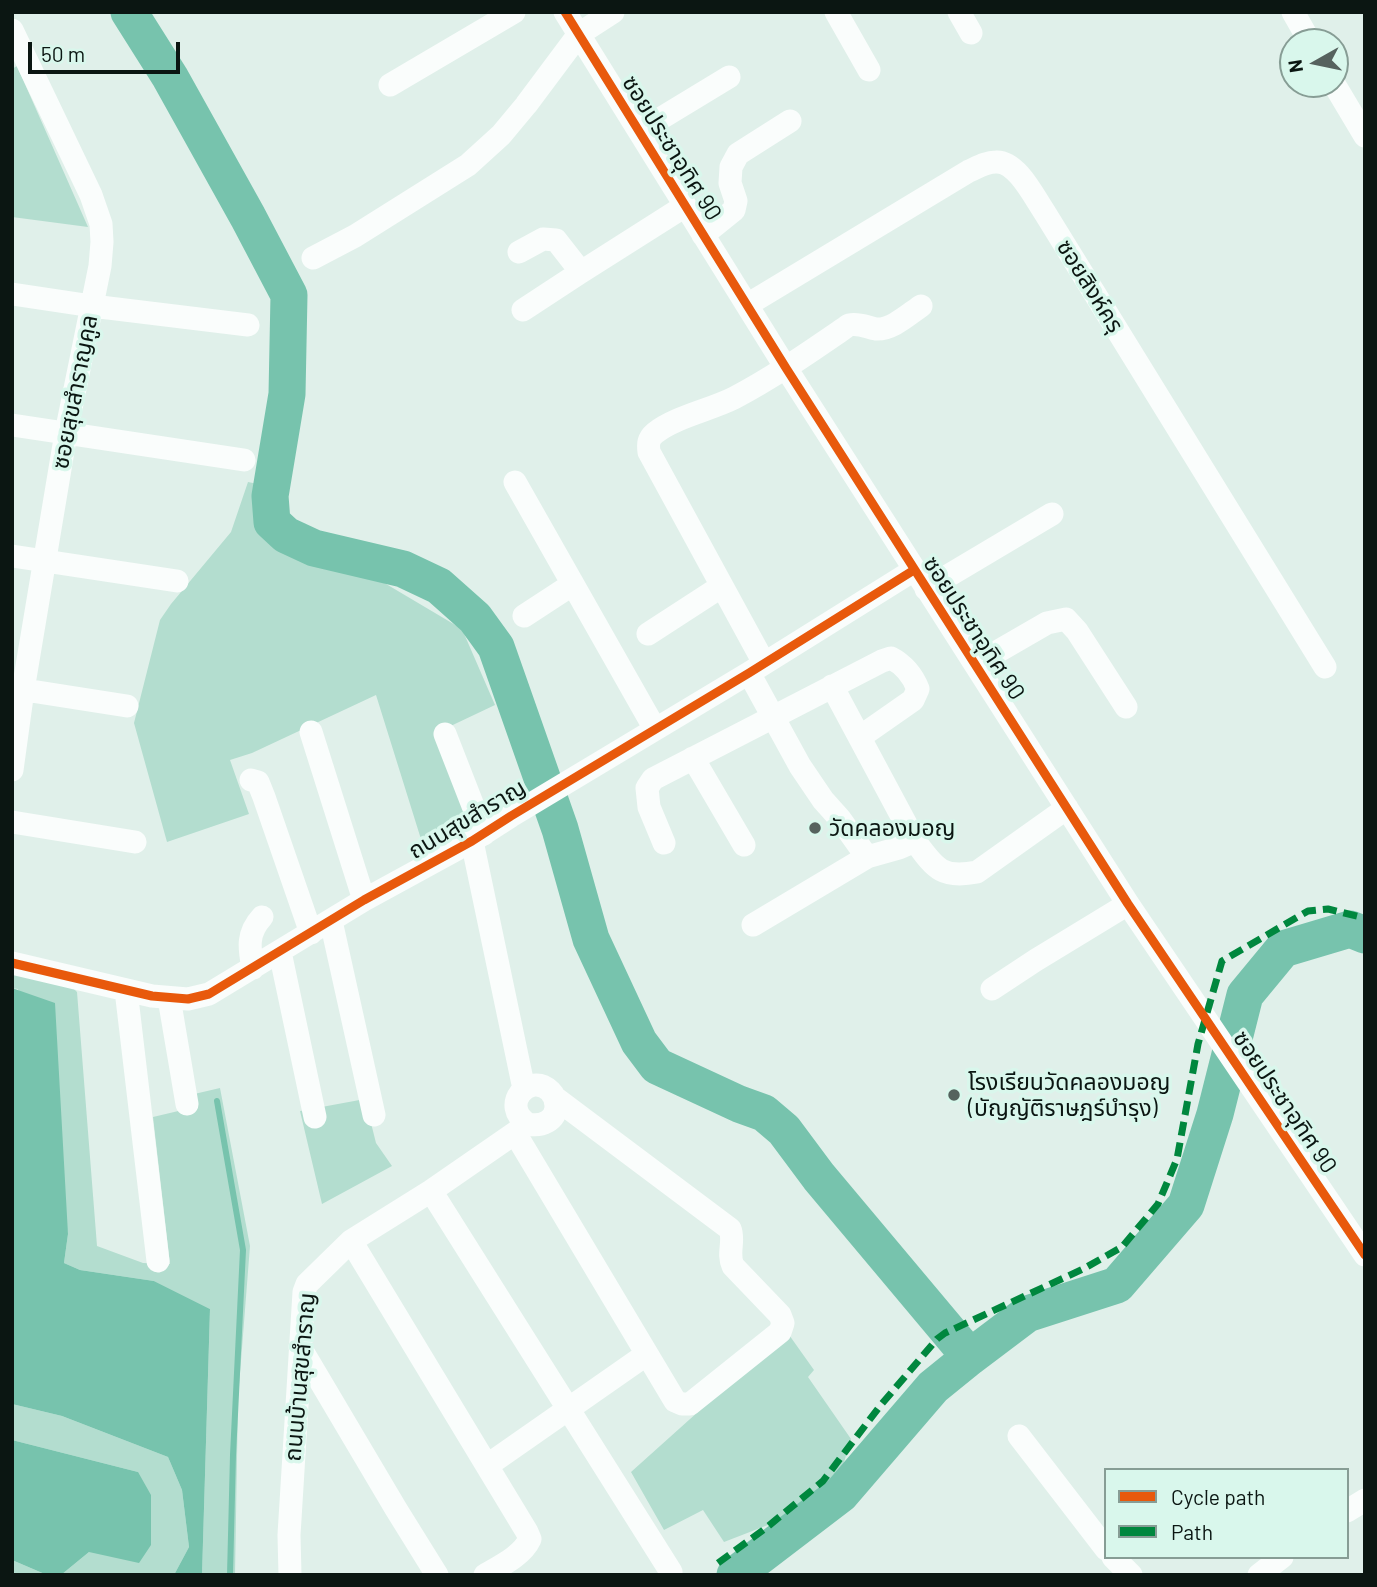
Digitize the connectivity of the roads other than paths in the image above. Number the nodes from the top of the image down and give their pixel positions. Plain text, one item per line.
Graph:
1 (514, 12) edge
2 (565, 12) edge
3 (613, 12) edge
4 (835, 12) edge
5 (959, 12) edge
6 (1293, 12) edge
7 (1302, 28) edge
8 (12, 30) edge
9 (971, 33) dead end
10 (579, 34) junction
11 (869, 70) dead end
12 (729, 77) dead end
13 (390, 85) dead end
14 (1342, 98) edge
15 (790, 121) dead end
16 (639, 131) junction
17 (1365, 136) edge
18 (685, 206) junction
19 (703, 235) junction
20 (519, 252) dead end
21 (313, 258) dead end
22 (581, 272) junction
23 (12, 294) edge
24 (747, 305) junction
25 (92, 306) junction
26 (921, 306) dead end
27 (523, 310) dead end
28 (248, 325) dead end
29 (786, 368) junction
30 (12, 425) edge
31 (66, 433) junction
32 (244, 460) dead end
33 (515, 482) dead end
34 (1052, 514) dead end
35 (12, 556) edge
36 (44, 561) junction
37 (177, 580) dead end
38 (920, 580) junction
39 (573, 584) junction
40 (722, 586) junction
41 (524, 616) dead end
42 (648, 634) dead end
43 (976, 664) junction
44 (1325, 667) dead end
45 (756, 668) junction
46 (832, 686) junction
47 (18, 689) edge
48 (127, 706) dead end
49 (1126, 707) dead end
50 (773, 716) junction
51 (655, 729) junction
52 (311, 732) dead end
53 (445, 734) dead end
54 (860, 737) junction
55 (693, 758) junction
56 (12, 771) edge
57 (251, 780) dead end
58 (1067, 808) junction
59 (12, 822) edge
60 (478, 838) junction
61 (915, 841) junction
62 (135, 842) dead end
63 (664, 843) dead end
64 (744, 845) dead end
65 (867, 856) junction
66 (364, 900) junction
67 (1128, 904) junction
68 (262, 917) dead end
69 (752, 925) dead end
70 (321, 927) junction
71 (280, 952) junction
72 (12, 963) edge
73 (253, 968) junction
74 (992, 989) dead end
75 (126, 990) junction
76 (169, 998) junction
77 (524, 1089) junction
78 (554, 1097) junction
79 (187, 1104) dead end
80 (374, 1115) dead end
81 (315, 1117) dead end
82 (522, 1129) junction
83 (431, 1191) junction
84 (351, 1241) junction
85 (1365, 1255) edge
86 (158, 1261) dead end
87 (300, 1347) junction
88 (647, 1354) junction
89 (567, 1409) junction
90 (1019, 1436) dead end
91 (488, 1465) junction
92 (1365, 1500) edge
93 (1349, 1510) edge
94 (1104, 1546) edge
95 (1115, 1559) edge
96 (1279, 1559) edge
97 (511, 1568) edge
98 (671, 1572) dead end
99 (290, 1575) edge
100 (438, 1575) edge
101 (485, 1575) edge
102 (1130, 1575) edge
103 (1259, 1575) edge

1 - 13 street
2 - 10 street, ซอยประชาอุทิศ 90
3 - 10 street
4 - 11 street
5 - 9 street
6 - 7 street
8 - 25 street, ซอยสุขสำราญคูล
10 - 16 street, ซอยประชาอุทิศ 90
10 - 21 street
12 - 16 street
14 - 17 street
15 - 19 street
16 - 18 street, ซอยประชาอุทิศ 90
18 - 19 street, ซอยประชาอุทิศ 90
18 - 22 street
19 - 24 street, ซอยประชาอุทิศ 90
20 - 22 street
22 - 27 street
23 - 25 street
24 - 29 street, ซอยประชาอุทิศ 90
24 - 44 street, ซอยสิงห์ครุ
25 - 28 street
25 - 31 street, ซอยสุขสำราญคูล
26 - 29 street
29 - 38 street, ซอยประชาอุทิศ 90
29 - 40 street
30 - 31 street
31 - 32 street
31 - 36 street, ซอยสุขสำราญคูล
33 - 39 street
34 - 38 street, ถนนสุขสำราญ
35 - 36 street
36 - 37 street
36 - 47 street, ซอยสุขสำราญคูล
38 - 43 street, ซอยประชาอุทิศ 90
38 - 45 street, ถนนสุขสำราญ
39 - 41 street
39 - 51 street
40 - 42 street
40 - 45 street
43 - 49 street
43 - 58 street, ซอยประชาอุทิศ 90
45 - 50 street
45 - 51 street, ถนนสุขสำราญ
46 - 50 street
46 - 54 street
46 - 54 street
47 - 48 street
47 - 56 street, ซอยสุขสำราญคูล
50 - 55 street
50 - 65 street
51 - 60 street, ถนนสุขสำราญ
52 - 66 street
53 - 60 street
54 - 61 street
55 - 63 street
55 - 64 street
57 - 70 street
58 - 61 street
58 - 67 street, ซอยประชาอุทิศ 90
59 - 62 street
60 - 66 street, ถนนสุขสำราญ
60 - 77 street
61 - 65 street
65 - 69 street
66 - 70 street, ถนนสุขสำราญ
67 - 74 street
67 - 85 street, ซอยประชาอุทิศ 90
68 - 73 street
70 - 71 street, ถนนสุขสำราญ
70 - 80 street
71 - 73 street, ถนนสุขสำราญ
71 - 81 street
72 - 75 street, ถนนสุขสำราญ
73 - 76 street, ถนนสุขสำราญ
75 - 76 street, ถนนสุขสำราญ
75 - 86 street
76 - 79 street
77 - 78 street
77 - 82 street
78 - 82 street, ถนนบ้านสุขสำราญ
78 - 88 street
82 - 83 street, ถนนบ้านสุขสำราญ
82 - 88 street
83 - 84 street, ถนนบ้านสุขสำราญ
83 - 89 street
84 - 87 street, ถนนบ้านสุขสำราญ
84 - 91 street
87 - 99 street, ถนนบ้านสุขสำราญ
87 - 100 street
88 - 89 street
89 - 91 street
89 - 98 street
90 - 94 street
91 - 97 street
92 - 93 street
95 - 102 street
96 - 103 street
97 - 101 street

